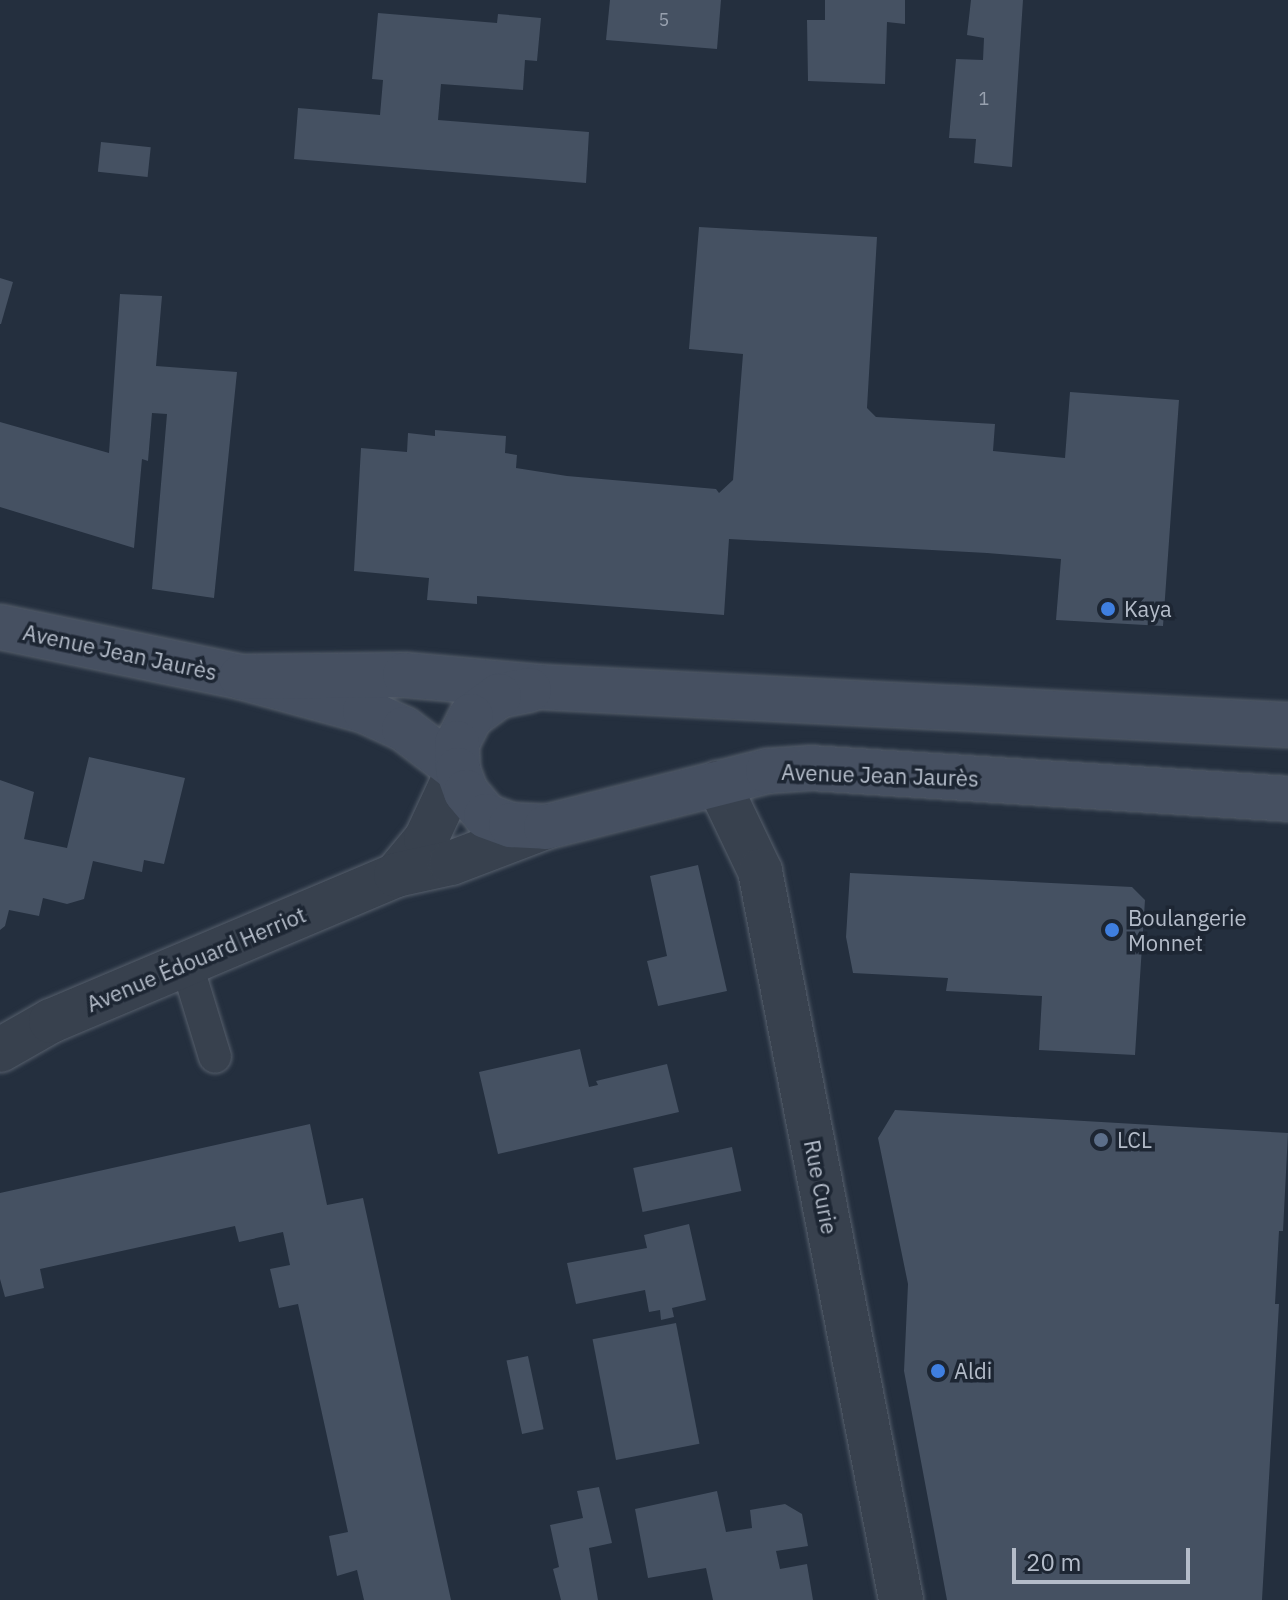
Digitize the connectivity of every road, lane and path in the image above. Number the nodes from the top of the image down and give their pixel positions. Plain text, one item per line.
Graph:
1 (0, 627) edge
2 (241, 677) junction
3 (539, 687) junction
4 (1288, 725) edge
5 (458, 770) junction
6 (718, 783) junction
7 (1288, 799) edge
8 (546, 827) junction
9 (396, 875) junction
10 (186, 962) junction
11 (0, 1050) edge
12 (215, 1057) dead end
13 (901, 1600) edge

1 - 2 main road, Avenue Jean Jaurès
2 - 3 main road, Avenue Jean Jaurès
2 - 5 main road, Avenue Jean Jaurès
3 - 4 main road, Avenue Jean Jaurès
3 - 5 main road, Avenue Jean Jaurès
5 - 8 main road, Avenue Jean Jaurès
5 - 9 street
6 - 7 main road, Avenue Jean Jaurès
6 - 8 main road, Avenue Jean Jaurès
6 - 13 street, Rue Curie
8 - 9 street, Avenue Édouard Herriot
9 - 10 street, Avenue Édouard Herriot
10 - 11 street, Avenue Édouard Herriot
10 - 12 lane

